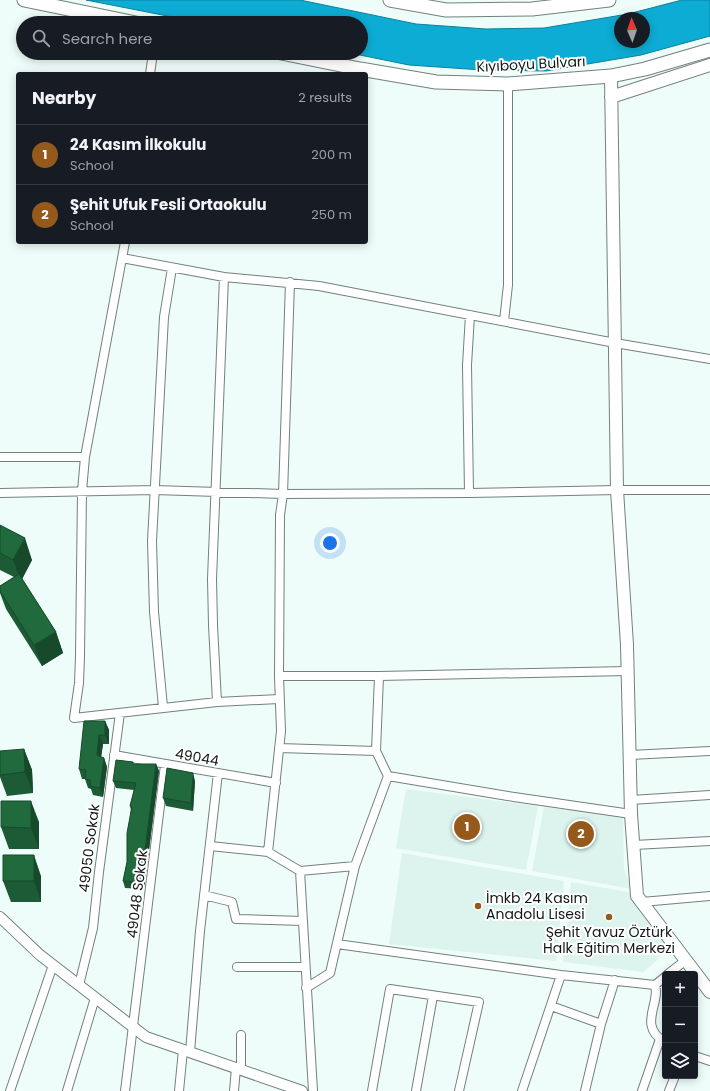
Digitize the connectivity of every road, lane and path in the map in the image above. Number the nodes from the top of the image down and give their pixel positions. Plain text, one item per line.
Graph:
1 (24, 0) edge
2 (390, 0) edge
3 (609, 0) edge
4 (102, 16) edge
5 (710, 50) edge
6 (152, 60) edge
7 (316, 60) edge
8 (710, 65) edge
9 (150, 72) edge
10 (611, 76) junction
11 (508, 84) junction
12 (611, 97) junction
13 (125, 244) edge
14 (122, 258) junction
15 (172, 268) junction
16 (224, 277) junction
17 (290, 282) junction
18 (470, 315) junction
19 (504, 321) junction
20 (615, 343) junction
21 (710, 358) edge
22 (0, 457) edge
23 (85, 457) junction
24 (155, 490) junction
25 (617, 490) junction
26 (710, 490) edge
27 (82, 491) junction
28 (214, 491) junction
29 (0, 493) edge
30 (469, 493) junction
31 (283, 494) junction
32 (628, 670) junction
33 (279, 676) junction
34 (379, 676) junction
35 (279, 699) junction
36 (217, 702) junction
37 (162, 707) junction
38 (120, 713) junction
39 (279, 748) junction
40 (376, 751) junction
41 (710, 751) edge
42 (114, 755) junction
43 (630, 755) junction
44 (165, 765) junction
45 (218, 773) junction
46 (388, 776) junction
47 (276, 783) junction
48 (710, 795) edge
49 (631, 800) junction
50 (631, 814) junction
51 (710, 841) edge
52 (634, 845) junction
53 (210, 846) junction
54 (268, 852) junction
55 (355, 866) junction
56 (300, 871) junction
57 (204, 895) junction
58 (710, 896) edge
59 (642, 902) junction
60 (1, 918) edge
61 (303, 921) junction
62 (337, 944) junction
63 (686, 960) junction
64 (53, 965) junction
65 (237, 967) dead end
66 (305, 967) junction
67 (672, 971) edge
68 (561, 975) junction
69 (662, 979) edge
70 (615, 980) junction
71 (655, 984) junction
72 (79, 985) junction
73 (306, 988) junction
74 (710, 992) edge
75 (433, 996) junction
76 (95, 998) junction
77 (551, 1006) junction
78 (601, 1024) junction
79 (134, 1027) junction
80 (241, 1035) dead end
81 (662, 1039) edge
82 (662, 1042) edge
83 (186, 1051) junction
84 (698, 1057) edge
85 (710, 1061) edge
86 (238, 1069) junction
87 (674, 1079) edge
88 (10, 1091) edge
89 (67, 1091) edge
90 (125, 1091) edge
91 (179, 1091) edge
92 (234, 1091) edge
93 (302, 1091) edge
94 (312, 1091) edge
95 (372, 1091) edge
96 (416, 1091) edge
97 (459, 1091) edge
98 (522, 1091) edge
99 (585, 1091) edge
100 (642, 1091) edge
101 (669, 1091) edge

1 - 4 main road
2 - 3 main road
5 - 10 main road, Kıyıboyu Bulvarı
6 - 9 street
7 - 11 main road, Kıyıboyu Bulvarı
8 - 12 main road
10 - 11 main road, Kıyıboyu Bulvarı
10 - 12 main road
11 - 19 street
12 - 20 main road
13 - 14 street
14 - 15 street
14 - 23 street
15 - 16 street
15 - 24 street
16 - 17 street
16 - 28 street
17 - 18 street
17 - 31 street
18 - 19 street
18 - 30 street
19 - 20 street
20 - 21 street
20 - 25 main road
22 - 23 street
23 - 27 street
24 - 27 street
24 - 28 street
24 - 37 street
25 - 26 street
25 - 30 street
25 - 32 main road
27 - 29 street
27 - 38 street
28 - 31 street
28 - 36 street
30 - 31 street
31 - 33 street
32 - 34 street
32 - 43 main road
33 - 34 street
33 - 35 street
34 - 40 street
35 - 36 street
35 - 39 street
36 - 37 street
37 - 38 street
38 - 42 street, 49050 Sokak
39 - 40 street
39 - 47 street
40 - 46 street
41 - 43 street
42 - 44 street, 49044
42 - 72 street, 49050 Sokak
43 - 49 main road
44 - 45 street, 49044
44 - 79 street, 49048 Sokak
45 - 47 street, 49044
45 - 53 street
46 - 50 street
46 - 55 street
47 - 54 street
48 - 49 street
49 - 50 main road
50 - 52 main road
51 - 52 street
52 - 59 main road
53 - 54 street
53 - 57 street
54 - 56 street
55 - 56 street
55 - 62 street
56 - 61 street
57 - 61 street
57 - 83 street
58 - 59 street
59 - 63 main road
60 - 64 street
61 - 66 street
62 - 68 street
62 - 73 street
63 - 67 street
63 - 74 main road
64 - 72 street
64 - 88 street
65 - 66 street
66 - 73 street
68 - 70 street
68 - 77 street
69 - 71 street
70 - 71 street
70 - 78 street
71 - 81 street
72 - 76 street
73 - 94 street
75 - 95 street
75 - 96 street
75 - 97 street
76 - 79 street
76 - 89 street
77 - 78 street
77 - 98 street
78 - 99 street
79 - 83 street
79 - 90 street, 49048 Sokak
80 - 86 street
82 - 100 street
83 - 86 street
83 - 91 street
84 - 85 street
86 - 92 street
86 - 93 street
87 - 101 street

